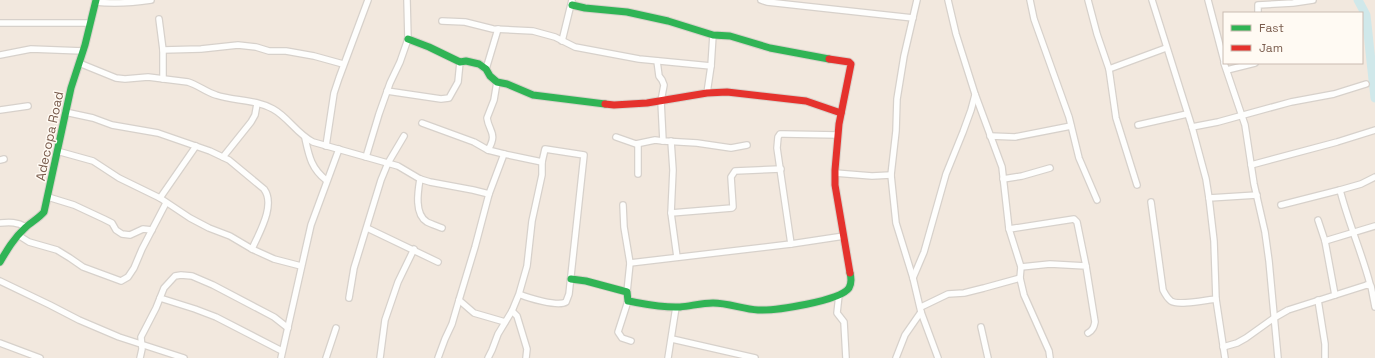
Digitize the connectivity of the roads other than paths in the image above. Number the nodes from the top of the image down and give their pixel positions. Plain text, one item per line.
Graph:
1 (151, 0) edge
2 (368, 0) edge
3 (407, 0) edge
4 (761, 0) edge
5 (917, 0) edge
6 (948, 0) edge
7 (1030, 0) edge
8 (1088, 0) edge
9 (1152, 0) edge
10 (1208, 0) edge
11 (1313, 0) edge
12 (96, 1) edge
13 (572, 3) edge
14 (1258, 12) edge
15 (913, 18) junction
16 (159, 19) dead end
17 (442, 21) dead end
18 (0, 23) edge
19 (90, 23) junction
20 (498, 29) junction
21 (713, 35) junction
22 (408, 39) junction
23 (562, 41) junction
24 (1166, 48) junction
25 (163, 50) junction
26 (83, 51) junction
27 (0, 55) edge
28 (1223, 58) edge
29 (658, 61) junction
30 (460, 62) junction
31 (79, 63) junction
32 (343, 64) junction
33 (1224, 64) edge
34 (1251, 64) edge
35 (711, 66) junction
36 (486, 69) junction
37 (1109, 69) junction
38 (1226, 70) junction
39 (163, 79) junction
40 (497, 82) junction
41 (1366, 84) dead end
42 (387, 91) junction
43 (707, 93) junction
44 (975, 94) junction
45 (662, 101) junction
46 (257, 104) junction
47 (28, 106) dead end
48 (0, 110) edge
49 (65, 112) junction
50 (841, 113) junction
51 (1187, 114) junction
52 (1242, 114) junction
53 (422, 123) dead end
54 (1138, 125) dead end
55 (1071, 126) junction
56 (1192, 127) junction
57 (1375, 130) edge
58 (838, 135) junction
59 (404, 136) dead end
60 (990, 136) junction
61 (616, 137) dead end
62 (305, 138) junction
63 (663, 141) junction
64 (671, 141) junction
65 (638, 144) junction
66 (747, 145) dead end
67 (196, 146) junction
68 (326, 146) junction
69 (338, 149) junction
70 (488, 150) junction
71 (57, 151) junction
72 (504, 154) junction
73 (223, 157) junction
74 (366, 157) junction
75 (542, 162) junction
76 (388, 163) junction
77 (1251, 165) junction
78 (1050, 168) dead end
79 (781, 170) junction
80 (834, 173) junction
81 (638, 174) dead end
82 (891, 175) junction
83 (1375, 177) edge
84 (420, 179) junction
85 (1003, 179) junction
86 (326, 180) junction
87 (1137, 185) dead end
88 (1340, 190) junction
89 (489, 194) junction
90 (1257, 195) junction
91 (48, 197) junction
92 (160, 198) junction
93 (1209, 198) junction
94 (1097, 200) dead end
95 (1151, 202) dead end
96 (166, 203) junction
97 (623, 205) dead end
98 (1281, 205) dead end
99 (671, 213) junction
100 (1318, 220) dead end
101 (0, 223) edge
102 (1375, 226) edge
103 (26, 227) junction
104 (367, 228) junction
105 (442, 228) dead end
106 (1009, 229) junction
107 (152, 230) junction
108 (1353, 233) junction
109 (18, 235) junction
110 (844, 236) junction
111 (1325, 241) junction
112 (791, 244) junction
113 (252, 249) junction
114 (414, 249) junction
115 (676, 257) junction
116 (0, 262) edge
117 (438, 262) dead end
118 (630, 263) junction
119 (301, 266) junction
120 (1086, 266) junction
121 (1020, 267) junction
122 (913, 278) junction
123 (1020, 278) junction
124 (571, 279) junction
125 (0, 281) edge
126 (1367, 286) junction
127 (627, 292) junction
128 (519, 294) junction
129 (839, 295) junction
130 (1335, 295) junction
131 (160, 298) junction
132 (349, 298) dead end
133 (1216, 299) junction
134 (459, 300) junction
135 (1318, 300) junction
136 (628, 301) junction
137 (676, 307) junction
138 (1375, 307) edge
139 (921, 310) junction
140 (512, 311) junction
141 (1274, 318) junction
142 (505, 322) junction
143 (981, 327) dead end
144 (288, 328) junction
145 (336, 328) dead end
146 (1088, 333) dead end
147 (672, 339) junction
148 (632, 341) dead end
149 (0, 343) edge
150 (142, 344) junction
151 (1223, 347) junction
152 (282, 351) junction
153 (40, 358) edge
154 (140, 358) edge
155 (184, 358) edge
156 (281, 358) edge
157 (326, 358) edge
158 (380, 358) edge
159 (438, 358) edge
160 (488, 358) edge
161 (526, 358) edge
162 (668, 358) edge
163 (755, 358) edge
164 (846, 358) edge
165 (896, 358) edge
166 (938, 358) edge
167 (988, 358) edge
168 (1050, 358) edge
169 (1225, 358) edge
170 (1278, 358) edge
171 (1325, 358) edge

1 - 12 street
2 - 32 street
3 - 22 street
4 - 15 street
5 - 15 street
6 - 44 street
7 - 55 street
8 - 37 street
9 - 24 street
10 - 28 street
11 - 14 street
12 - 19 street, Adecopa Road
13 - 21 street
13 - 23 street
15 - 82 street
16 - 25 street
17 - 20 street
18 - 19 street
19 - 26 street, Adecopa Road
20 - 23 street
20 - 36 street
21 - 35 street
21 - 50 street
22 - 30 street
22 - 42 street
23 - 29 street
24 - 37 street
24 - 51 street
25 - 32 street
25 - 39 street
26 - 27 street
26 - 31 street, Adecopa Road
29 - 35 street
29 - 45 street
30 - 36 street
30 - 42 street
31 - 39 street
31 - 49 street, Adecopa Road
32 - 68 street
33 - 38 street
34 - 38 street
35 - 43 street
36 - 40 street
37 - 87 street
38 - 52 street
39 - 46 street
40 - 45 street
40 - 70 street
41 - 52 street
42 - 74 street
43 - 45 street
43 - 50 street
44 - 60 street
44 - 122 street
45 - 63 street
46 - 62 street
46 - 73 street
47 - 48 street
49 - 67 street
49 - 71 street, Adecopa Road
50 - 58 street
51 - 54 street
51 - 56 street
52 - 56 street
52 - 77 street
53 - 70 street
55 - 60 street
55 - 94 street
56 - 93 street
57 - 77 street
58 - 79 street
58 - 80 street
59 - 76 street
60 - 85 street
61 - 65 street
62 - 68 street
62 - 86 street
63 - 64 street
63 - 65 street
64 - 66 street
64 - 99 street
65 - 81 street
67 - 73 street
67 - 92 street
68 - 69 street
69 - 74 street
69 - 86 street
70 - 72 street
71 - 91 street, Adecopa Road
71 - 92 street
72 - 75 street
72 - 89 street
73 - 113 street
74 - 76 street
75 - 124 street
75 - 128 street
76 - 84 street
76 - 104 street
77 - 90 street
78 - 85 street
79 - 99 street
79 - 112 street
80 - 82 street
80 - 110 street
82 - 122 street
83 - 88 street
84 - 89 street
84 - 105 street
85 - 106 street
86 - 119 street
88 - 98 street
88 - 108 street
89 - 134 street
90 - 93 street
90 - 141 street
91 - 103 street, Adecopa Road
91 - 107 street
92 - 96 street
93 - 133 street
95 - 133 street
96 - 107 street
96 - 113 street
97 - 118 street
99 - 115 street
100 - 111 street
101 - 103 street
102 - 108 street
103 - 109 street, Adecopa Road
104 - 114 street
104 - 132 street
106 - 120 street
106 - 121 street
107 - 109 street
108 - 111 street
108 - 126 street
109 - 116 street, Adecopa Road
110 - 112 street
110 - 129 street
111 - 130 street
112 - 115 street
113 - 119 street
114 - 117 street
114 - 158 street
115 - 118 street
118 - 127 street
119 - 144 street
120 - 121 street
120 - 146 street
121 - 123 street
122 - 139 street
123 - 139 street
123 - 168 street
124 - 127 street
124 - 128 street
125 - 150 street
126 - 130 street
126 - 138 street
127 - 136 street
128 - 140 street
129 - 137 street
129 - 164 street
130 - 135 street
131 - 144 street
131 - 150 street
131 - 152 street
133 - 151 street
134 - 142 street
134 - 159 street
135 - 141 street
135 - 171 street
136 - 137 street
136 - 148 street
137 - 147 street
139 - 165 street
139 - 166 street
140 - 142 street
140 - 161 street
141 - 151 street
141 - 170 street
142 - 160 street
143 - 167 street
144 - 152 street
145 - 157 street
147 - 162 street
147 - 163 street
149 - 153 street
150 - 154 street
150 - 155 street
151 - 169 street
152 - 156 street

